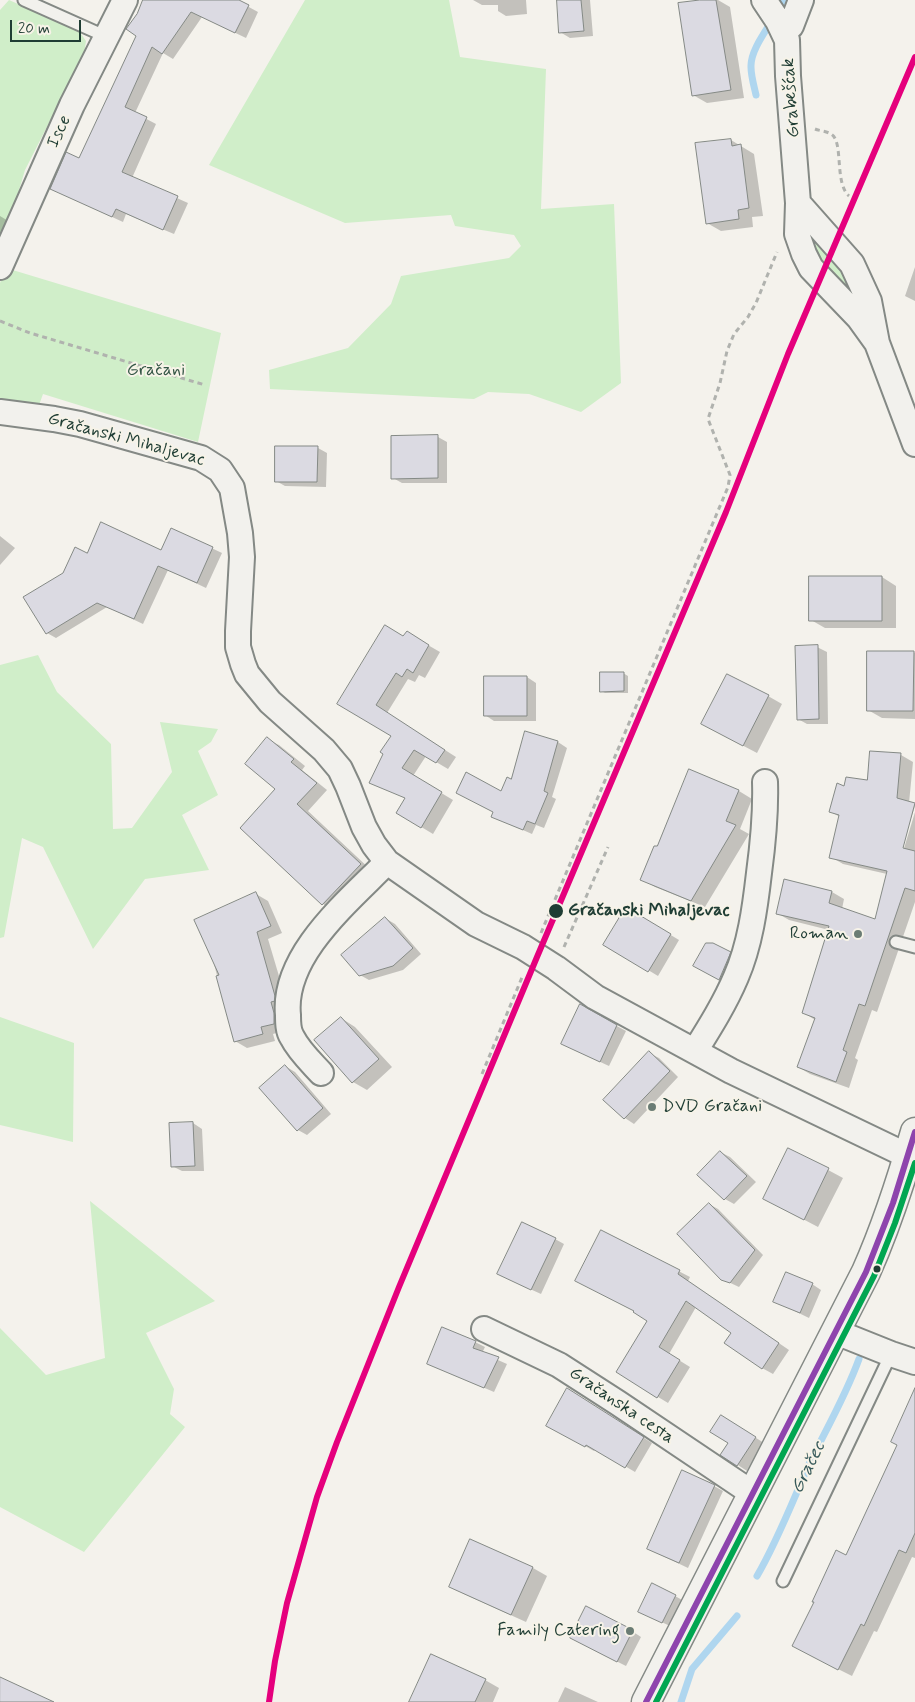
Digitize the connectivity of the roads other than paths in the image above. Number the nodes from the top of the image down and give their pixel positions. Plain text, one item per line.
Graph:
1 (24, 0) edge
2 (125, 0) edge
3 (801, 0) edge
4 (773, 14) edge
5 (107, 37) junction
6 (797, 212) junction
7 (0, 267) edge
8 (877, 343) junction
9 (0, 412) edge
10 (915, 444) edge
11 (765, 782) dead end
12 (387, 862) junction
13 (896, 942) dead end
14 (915, 947) edge
15 (695, 1051) junction
16 (321, 1073) dead end
17 (912, 1144) edge
18 (484, 1329) dead end
19 (836, 1332) junction
20 (891, 1354) junction
21 (915, 1362) edge
22 (752, 1493) junction
23 (783, 1581) dead end
24 (646, 1702) edge

1 - 5 lane
2 - 5 street, Isce
3 - 4 street
4 - 6 street, Grabešćak
5 - 7 street, Isce
6 - 8 street, Grabešćak
6 - 8 street, Grabešćak
8 - 10 street, Grabešćak
9 - 12 street, Gračanski Mihaljevac
11 - 15 street
12 - 15 street, Gračanski Mihaljevac
12 - 16 street
13 - 14 lane
15 - 17 street, Gračanski Mihaljevac
17 - 19 main road
18 - 22 street, Gračanska cesta
19 - 20 street
19 - 22 main road
20 - 21 street
20 - 23 lane
22 - 24 main road

